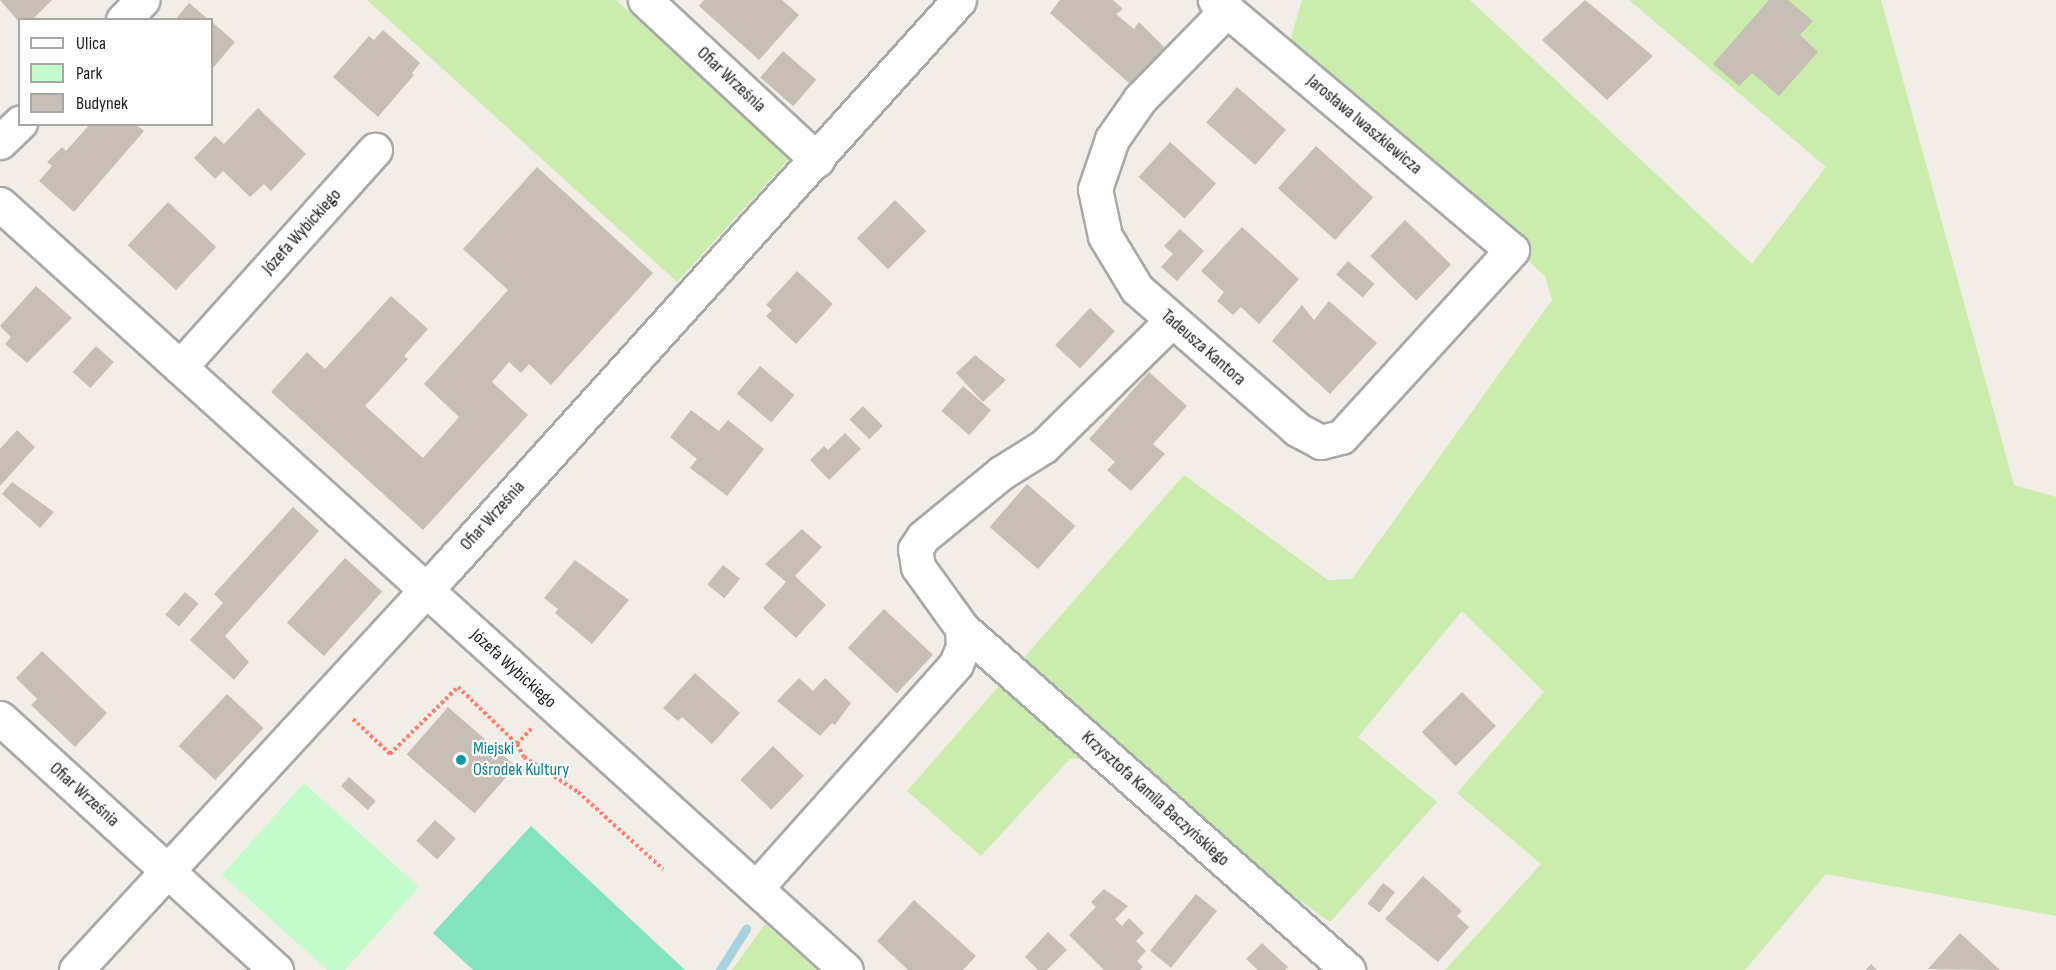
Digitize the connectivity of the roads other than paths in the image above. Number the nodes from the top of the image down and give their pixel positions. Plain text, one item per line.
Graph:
1 (142, 0) edge
2 (645, 0) edge
3 (959, 0) edge
4 (1221, 5) edge
5 (125, 18) edge
6 (18, 125) edge
7 (0, 142) edge
8 (375, 150) dead end
9 (817, 160) junction
10 (0, 204) edge
11 (1512, 250) joint
12 (1171, 321) junction
13 (180, 367) junction
14 (426, 590) junction
15 (962, 628) junction
16 (0, 718) edge
17 (168, 870) junction
18 (756, 888) junction
19 (76, 970) edge
20 (276, 970) edge
21 (846, 970) edge
22 (1348, 970) edge

1 - 5 street
2 - 9 street, Ofiar Września
3 - 9 street, Ofiar Września
4 - 11 street, Jarosława Iwaszkiewicza
4 - 12 street, Tadeusza Kantora
6 - 7 street
8 - 13 street, Józefa Wybickiego
9 - 14 street, Ofiar Września
10 - 13 street, Józefa Wybickiego
11 - 12 street, Tadeusza Kantora
12 - 15 street, Krzysztofa Kamila Baczyńskiego
13 - 14 street, Józefa Wybickiego
14 - 17 street, Ofiar Września
14 - 18 street, Józefa Wybickiego
15 - 18 street
15 - 22 street, Krzysztofa Kamila Baczyńskiego
16 - 17 street, Ofiar Września
17 - 19 street, Ofiar Września
17 - 20 street
18 - 21 street, Józefa Wybickiego

